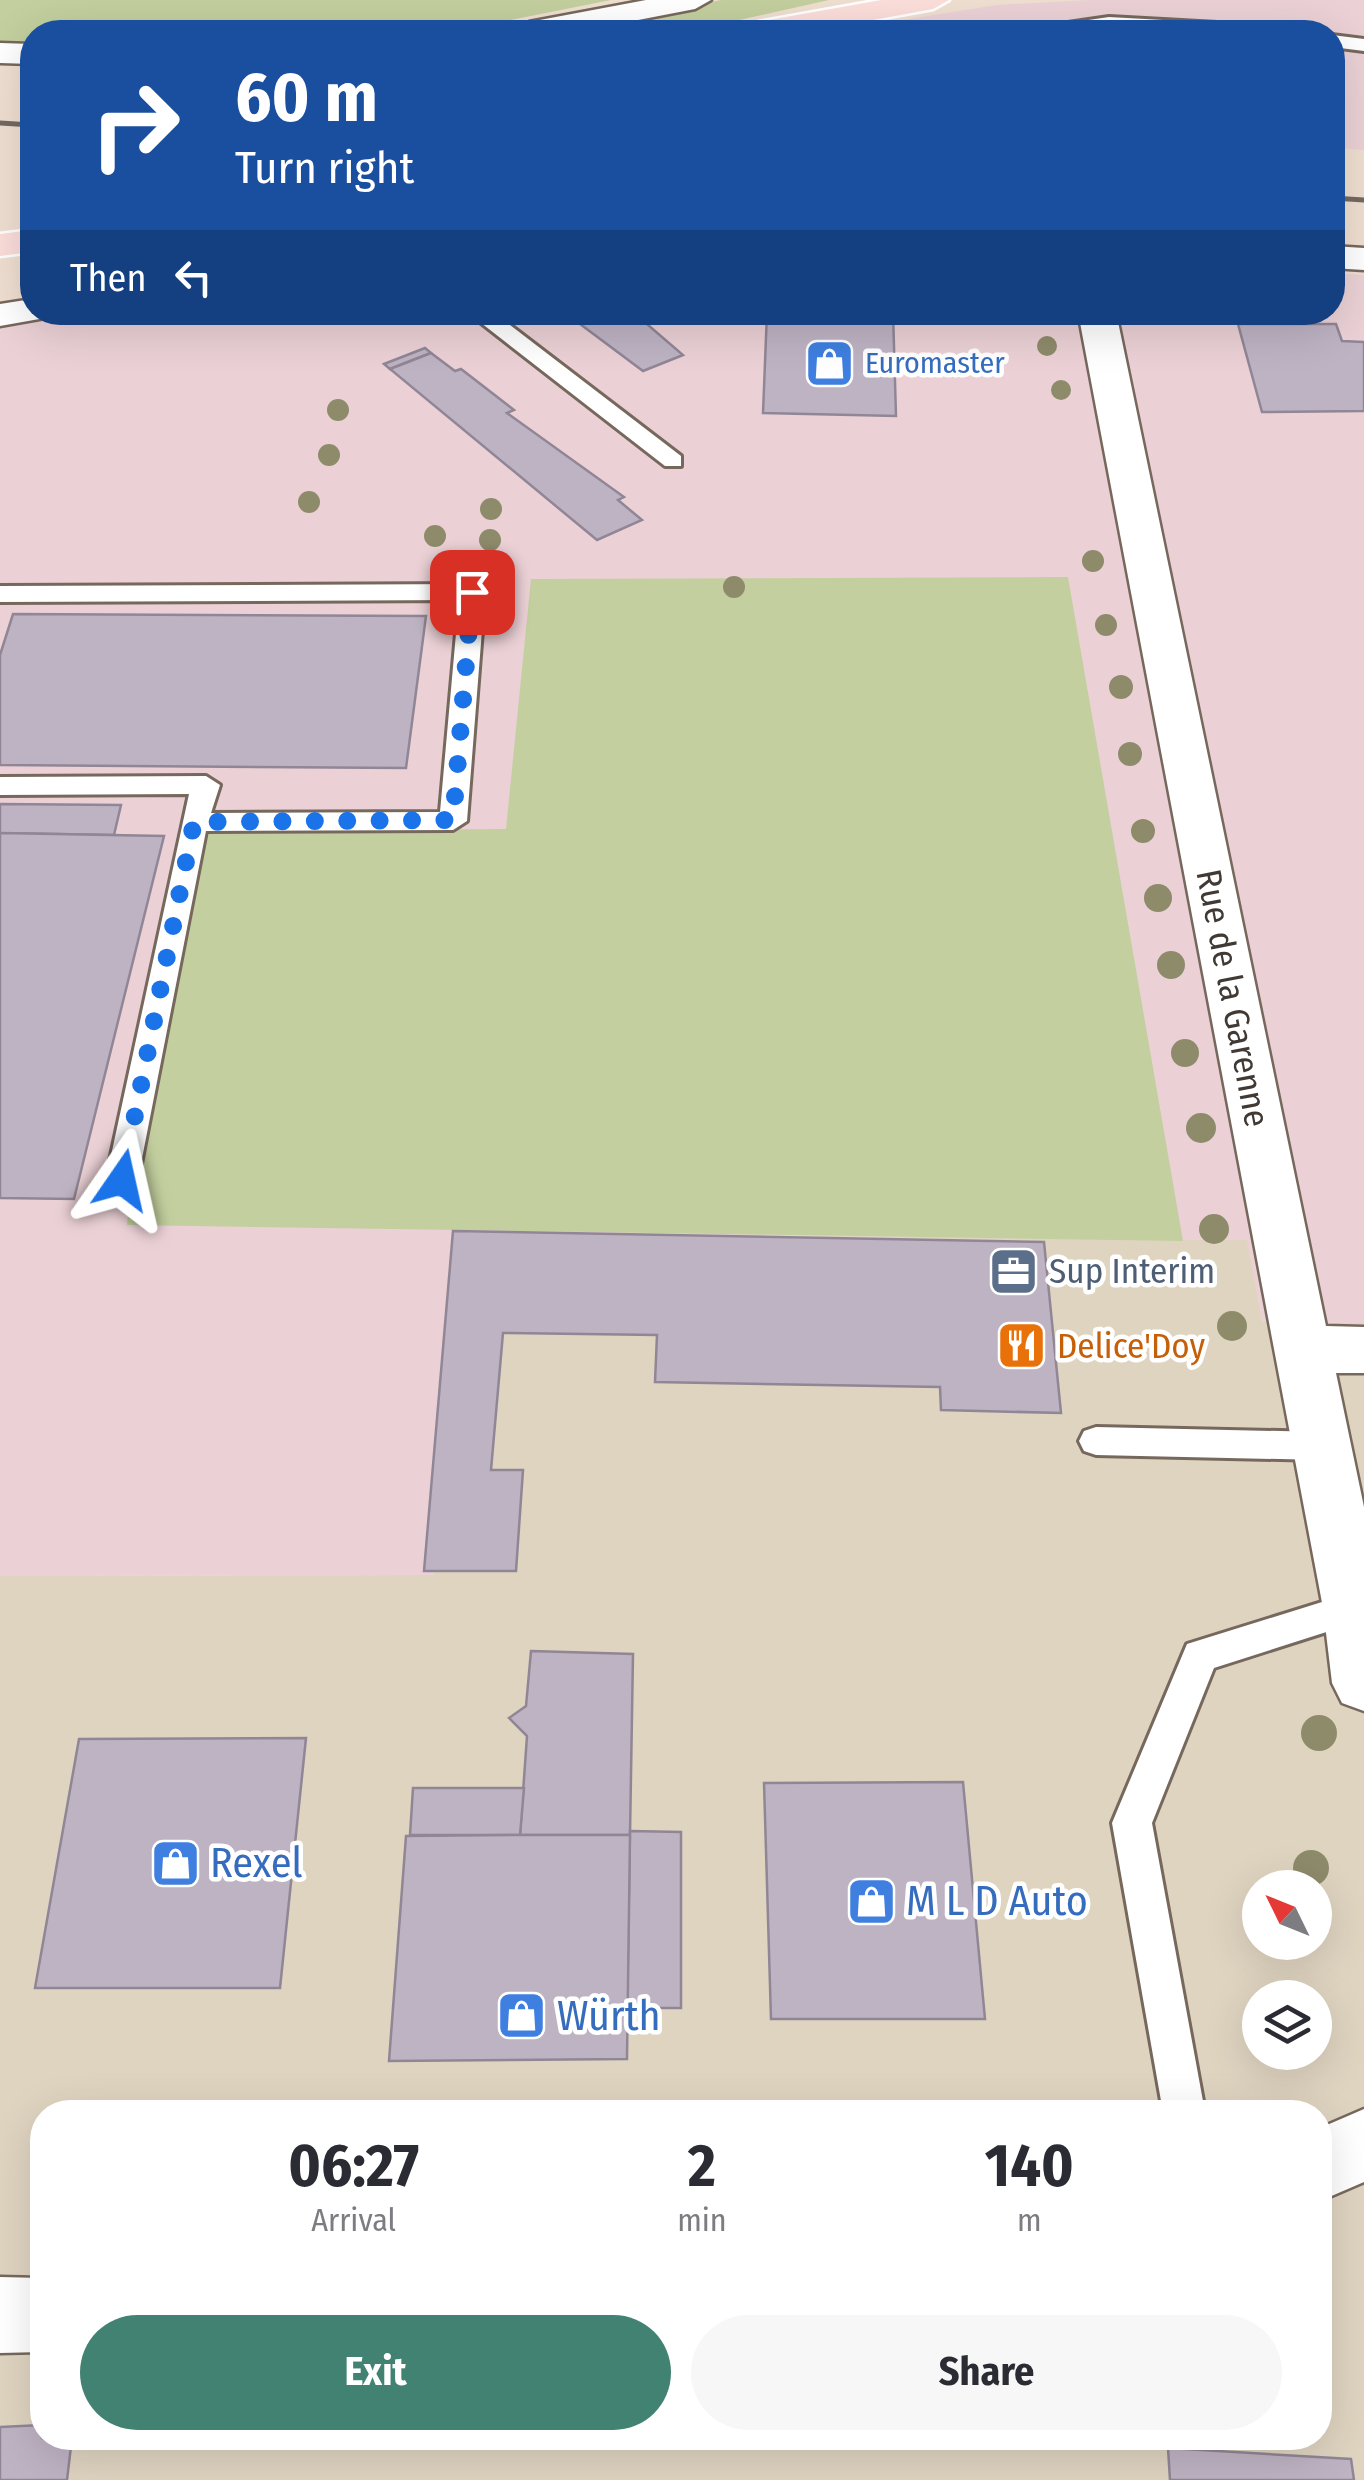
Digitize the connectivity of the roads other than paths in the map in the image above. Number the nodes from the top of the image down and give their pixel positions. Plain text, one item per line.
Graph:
1 (696, 0) edge
2 (933, 0) edge
3 (592, 20) edge
4 (824, 20) edge
5 (495, 325) edge
6 (1101, 325) edge
7 (673, 461) dead end
8 (0, 594) edge
9 (0, 786) edge
10 (194, 822) junction
11 (122, 1180) dead end
12 (1302, 1349) junction
13 (1364, 1350) edge
14 (1096, 1441) dead end
15 (1321, 1446) junction
16 (1354, 1608) junction
17 (1364, 1684) edge
18 (1182, 2100) edge
19 (1364, 2145) edge
20 (1332, 2159) edge
21 (0, 2315) edge
22 (30, 2315) edge

1 - 3 street
2 - 4 main road
5 - 7 lane
6 - 12 street, Rue de la Garenne
8 - 10 lane
9 - 10 lane
10 - 11 lane
12 - 13 street
12 - 15 street, Rue de la Garenne
14 - 15 lane
15 - 16 street, Rue de la Garenne
16 - 17 street, Rue de la Garenne
16 - 18 lane
19 - 20 street
21 - 22 street

